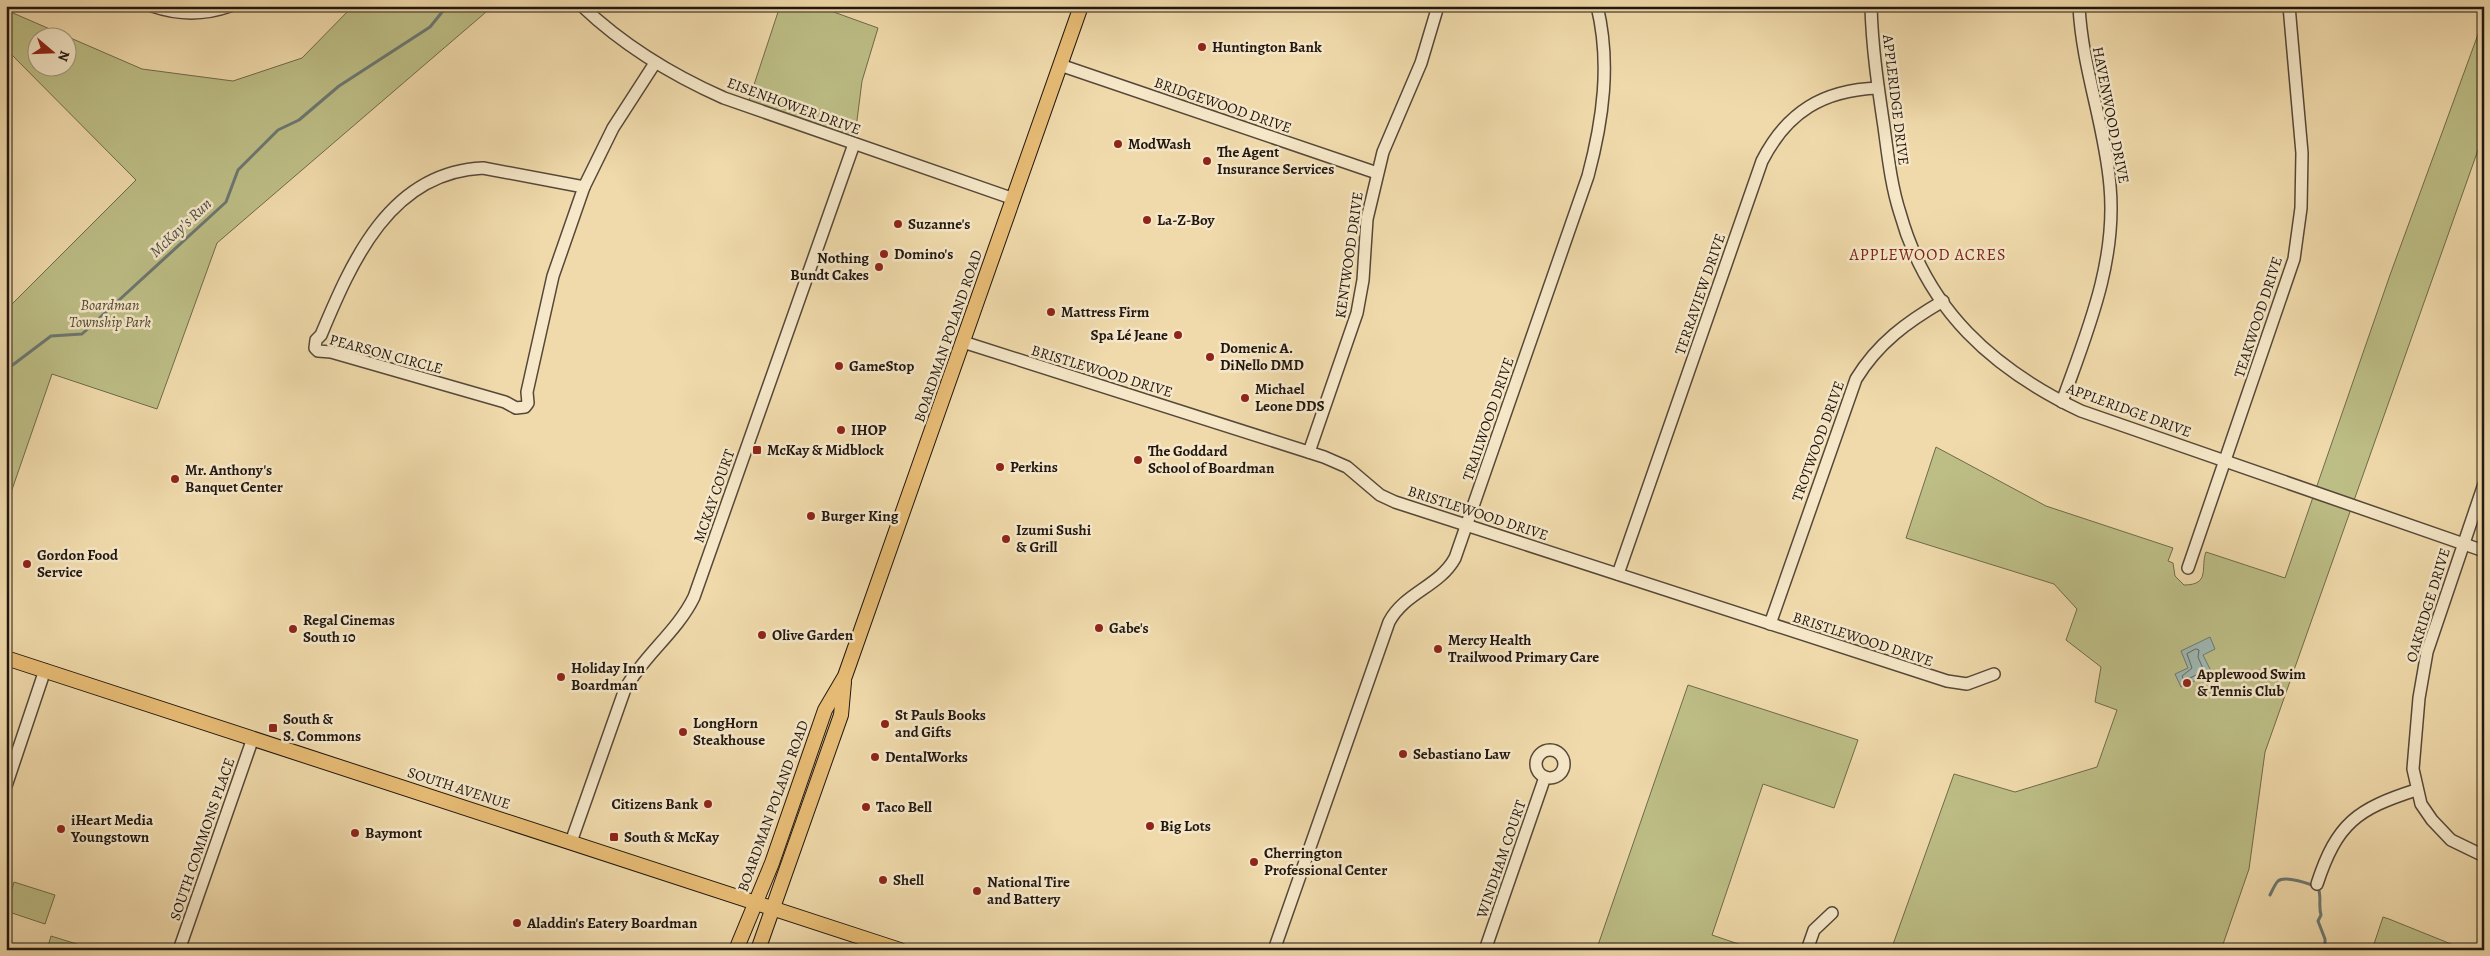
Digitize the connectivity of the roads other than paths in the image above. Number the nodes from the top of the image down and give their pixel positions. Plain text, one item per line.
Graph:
1 (152, 6) edge
2 (230, 6) edge
3 (582, 6) edge
4 (1081, 6) edge
5 (1438, 6) edge
6 (1597, 6) edge
7 (1872, 6) edge
8 (2079, 6) edge
9 (2289, 6) edge
10 (655, 63) junction
11 (1060, 65) junction
12 (1878, 88) junction
13 (854, 144) junction
14 (1377, 173) junction
15 (584, 187) junction
16 (1014, 199) junction
17 (1943, 301) junction
18 (963, 342) junction
19 (2062, 402) junction
20 (1309, 452) junction
21 (2225, 461) junction
22 (2484, 484) edge
23 (1467, 526) junction
24 (2463, 544) junction
25 (2484, 551) edge
26 (2188, 568) dead end
27 (1618, 574) junction
28 (1770, 624) junction
29 (6, 658) edge
30 (45, 670) junction
31 (1994, 674) dead end
32 (845, 676) junction
33 (253, 738) junction
34 (1545, 778) dead end
35 (6, 786) edge
36 (2416, 790) junction
37 (571, 842) junction
38 (2484, 856) edge
39 (2317, 884) dead end
40 (755, 902) junction
41 (773, 908) junction
42 (1832, 913) dead end
43 (179, 950) edge
44 (736, 950) edge
45 (758, 950) edge
46 (900, 950) edge
47 (1274, 950) edge
48 (1485, 950) edge
49 (1807, 950) edge

1 - 2 street
3 - 10 street, EISENHOWER DRIVE
4 - 11 main road, BOARDMAN POLAND ROAD
5 - 14 street, KENTWOOD DRIVE
6 - 23 street, TRAILWOOD DRIVE
7 - 12 street, APPLERIDGE DRIVE
8 - 19 street, HAVENWOOD DRIVE
9 - 21 street, TEAKWOOD DRIVE
10 - 13 street, EISENHOWER DRIVE
10 - 15 street, PEARSON CIRCLE
11 - 14 street, BRIDGEWOOD DRIVE
11 - 16 main road, BOARDMAN POLAND ROAD
12 - 17 street, APPLERIDGE DRIVE
12 - 27 street, TERRAVIEW DRIVE
13 - 16 street, EISENHOWER DRIVE
13 - 37 street, MCKAY COURT
14 - 20 street, KENTWOOD DRIVE
15 - 15 street, PEARSON CIRCLE
16 - 18 main road, BOARDMAN POLAND ROAD
17 - 19 street, APPLERIDGE DRIVE
17 - 28 street, TROTWOOD DRIVE
18 - 20 street, BRISTLEWOOD DRIVE
18 - 32 main road, BOARDMAN POLAND ROAD
19 - 21 street, APPLERIDGE DRIVE
20 - 23 street, BRISTLEWOOD DRIVE
21 - 24 street, APPLERIDGE DRIVE
21 - 26 street, TEAKWOOD DRIVE
22 - 24 street, OAKRIDGE DRIVE
23 - 27 street, BRISTLEWOOD DRIVE
23 - 47 street, TRAILWOOD DRIVE
24 - 25 street, APPLERIDGE DRIVE
24 - 36 street, OAKRIDGE DRIVE
27 - 28 street, BRISTLEWOOD DRIVE
28 - 31 street, BRISTLEWOOD DRIVE
29 - 30 main road, SOUTH AVENUE
30 - 33 main road, SOUTH AVENUE
30 - 35 street
32 - 40 main road, BOARDMAN POLAND ROAD
32 - 41 main road, BOARDMAN POLAND ROAD
33 - 37 main road, SOUTH AVENUE
33 - 43 street, SOUTH COMMONS PLACE
34 - 48 street, WINDHAM COURT
36 - 38 street, OAKRIDGE DRIVE
36 - 39 street
37 - 40 main road, SOUTH AVENUE
40 - 41 main road, SOUTH AVENUE
40 - 44 main road, BOARDMAN POLAND ROAD
41 - 45 main road, BOARDMAN POLAND ROAD
41 - 46 main road, SOUTH AVENUE
42 - 49 street

